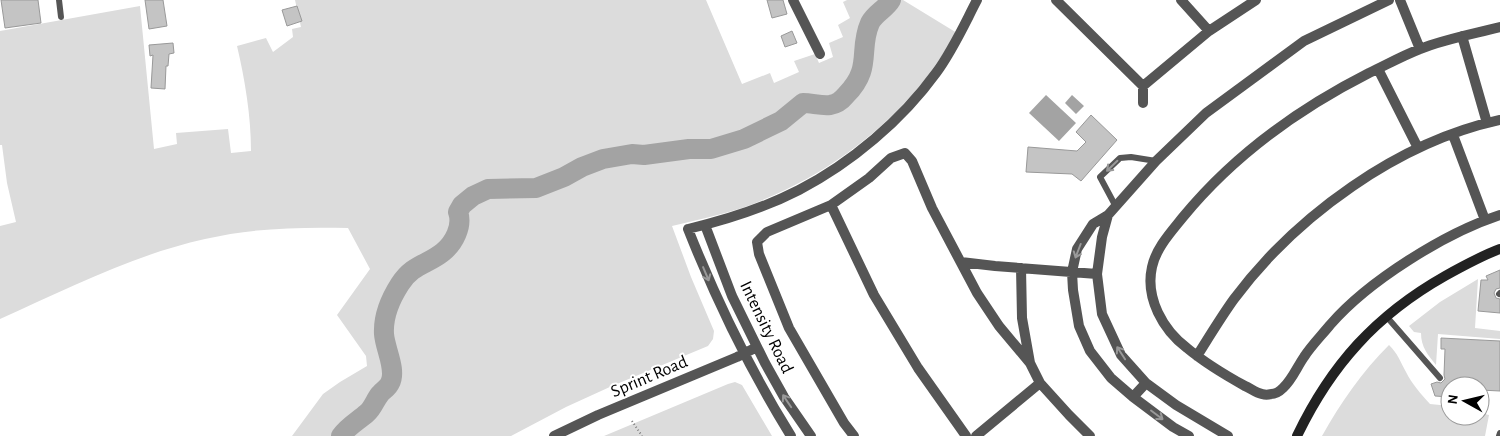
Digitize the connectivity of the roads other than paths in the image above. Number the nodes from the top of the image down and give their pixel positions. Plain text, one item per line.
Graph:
1 (59, 0) edge
2 (793, 0) edge
3 (977, 0) edge
4 (1056, 0) edge
5 (1181, 0) edge
6 (1256, 0) edge
7 (1389, 0) edge
8 (1400, 0) edge
9 (61, 17) dead end
10 (1500, 27) edge
11 (1209, 31) junction
12 (1462, 36) junction
13 (1420, 49) junction
14 (820, 54) dead end
15 (1378, 69) junction
16 (1143, 86) junction
17 (1143, 103) dead end
18 (1500, 120) edge
19 (1487, 123) junction
20 (1453, 134) junction
21 (1418, 148) junction
22 (1156, 161) junction
23 (831, 205) junction
24 (1115, 205) junction
25 (1108, 215) junction
26 (1500, 215) edge
27 (1484, 220) junction
28 (705, 225) junction
29 (1500, 249) edge
30 (961, 262) junction
31 (1021, 268) junction
32 (1072, 272) junction
33 (1097, 274) junction
34 (1386, 316) junction
35 (757, 346) junction
36 (743, 353) junction
37 (1197, 356) junction
38 (1030, 363) junction
39 (1440, 378) dead end
40 (1146, 383) junction
41 (1040, 384) junction
42 (1132, 397) junction
43 (554, 436) edge
44 (791, 436) edge
45 (812, 436) edge
46 (854, 436) edge
47 (966, 436) edge
48 (976, 436) edge
49 (1090, 436) edge
50 (1189, 436) edge
51 (1228, 436) edge
52 (1297, 436) edge

1 - 9 lane
2 - 14 street
3 - 28 street
4 - 16 street
5 - 11 street
6 - 11 street
7 - 22 street
8 - 13 street
10 - 12 street
11 - 16 street
12 - 13 street
12 - 19 street
13 - 15 street
15 - 21 street
15 - 37 street
16 - 17 street
18 - 19 street
19 - 20 street
20 - 21 street
20 - 27 street
21 - 37 street
22 - 24 street
22 -> 24 lane
23 - 30 street
23 - 46 street
23 - 47 street
24 - 25 street
25 -> 32 street
25 - 33 street
26 - 27 street
27 - 37 street
28 - 35 street, Intensity Road
28 -> 36 street, Intensity Road
29 - 34 main road
30 - 31 street
30 - 38 street
31 - 32 street
31 - 38 street
32 - 33 street
32 - 42 street
40 -> 33 street
34 - 39 lane
34 - 52 main road
35 - 36 street, Sprint Road
45 -> 35 street, Intensity Road
36 - 43 street, Sprint Road
36 - 44 street, Intensity Road
38 - 41 street
40 - 42 street
40 - 51 street
41 - 48 street
41 - 49 street
42 -> 50 street

